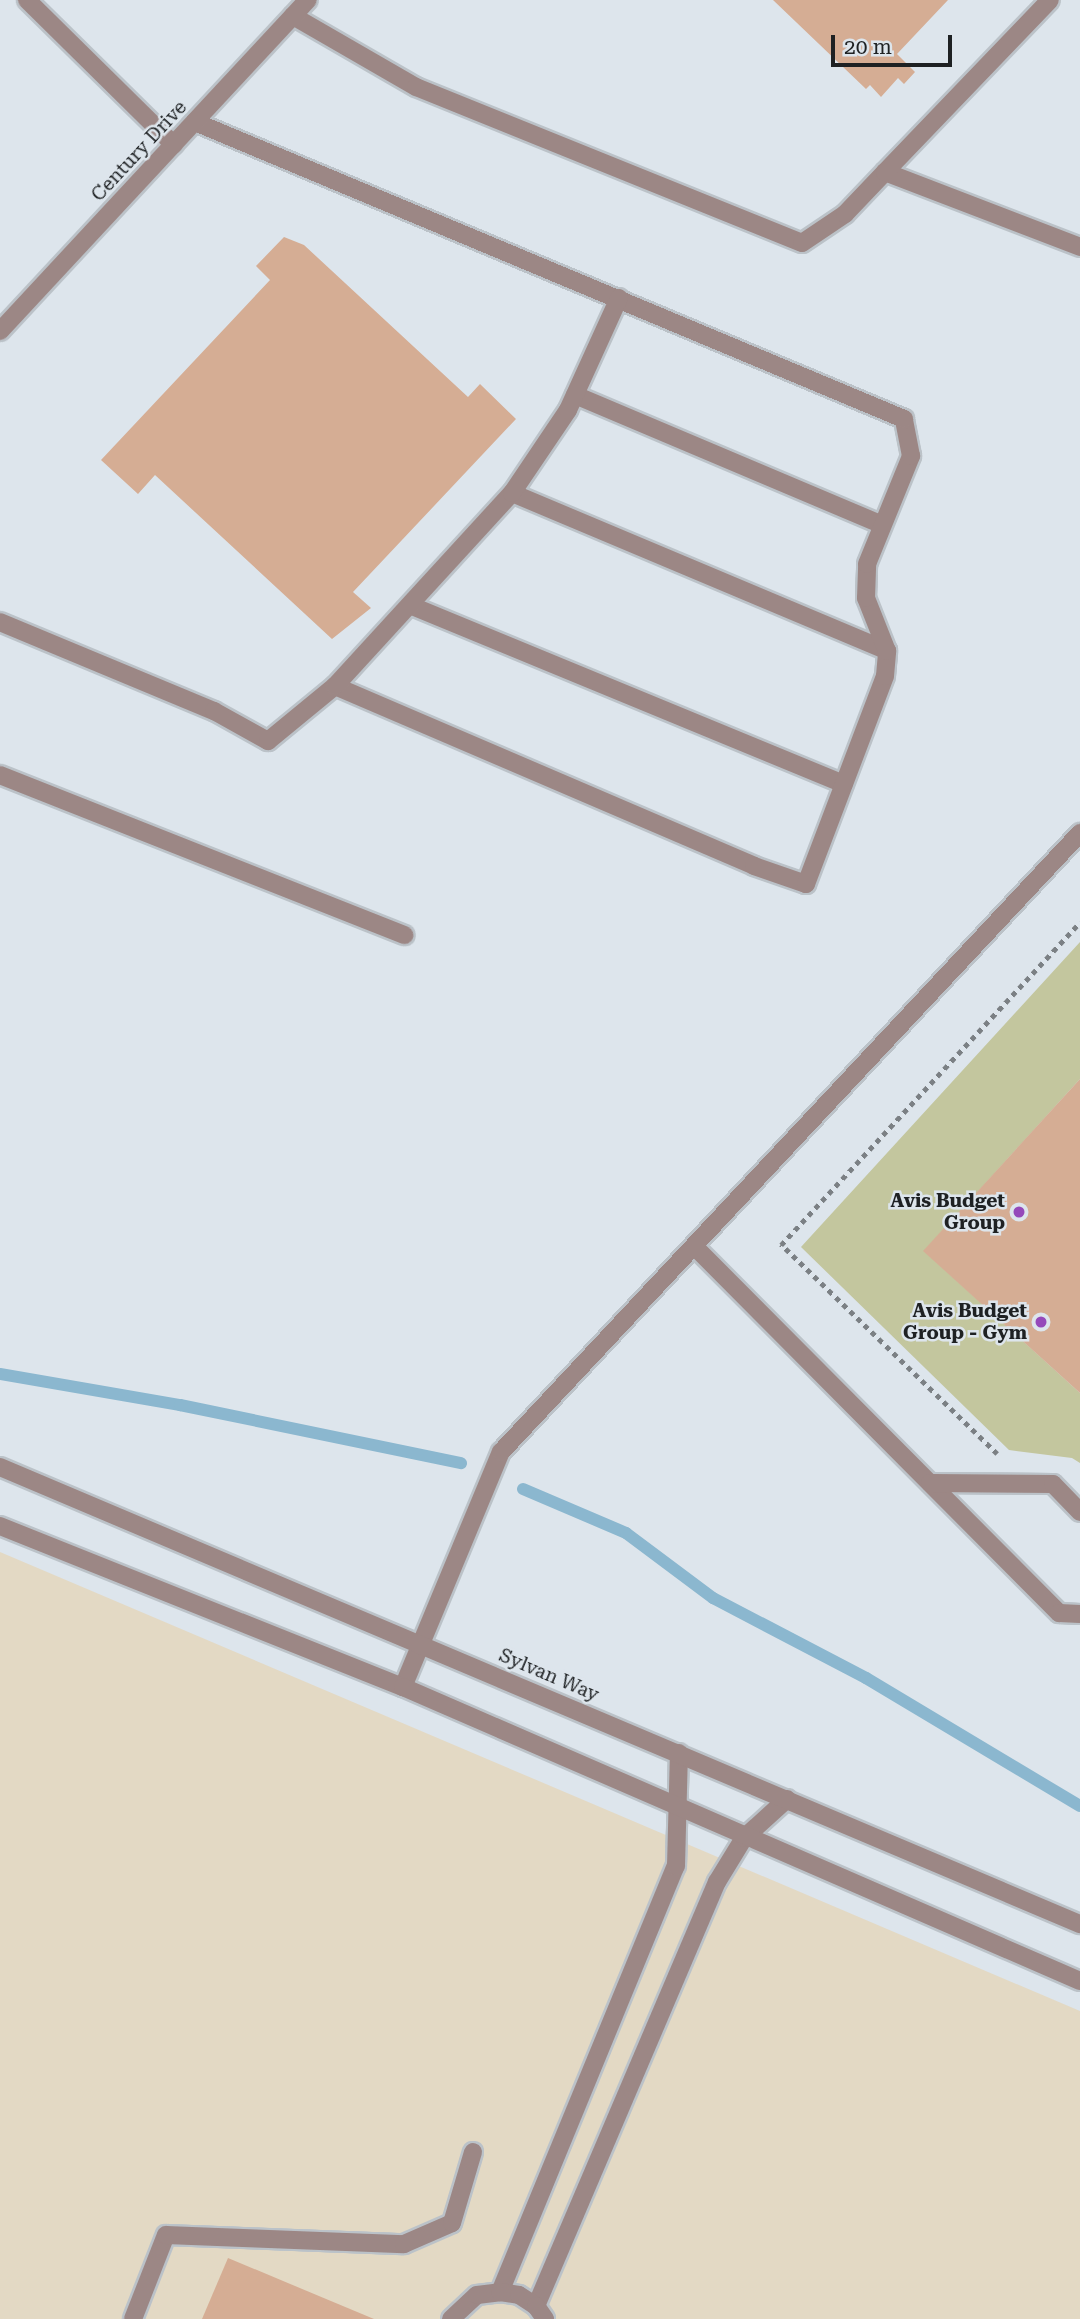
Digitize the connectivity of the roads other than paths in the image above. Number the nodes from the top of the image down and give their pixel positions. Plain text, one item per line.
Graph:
1 (27, 0) edge
2 (308, 0) edge
3 (1050, 0) edge
4 (293, 16) junction
5 (195, 122) junction
6 (174, 145) junction
7 (885, 172) junction
8 (1080, 247) edge
9 (620, 298) junction
10 (0, 331) edge
11 (575, 395) junction
12 (512, 493) junction
13 (881, 524) junction
14 (412, 606) junction
15 (0, 622) edge
16 (887, 651) junction
17 (335, 686) junction
18 (0, 775) edge
19 (844, 784) junction
20 (1080, 833) edge
21 (405, 934) dead end
22 (696, 1248) junction
23 (0, 1467) edge
24 (930, 1483) junction
25 (1080, 1512) edge
26 (0, 1525) edge
27 (1080, 1614) edge
28 (421, 1644) junction
29 (403, 1687) junction
30 (679, 1753) junction
31 (787, 1799) junction
32 (681, 1811) junction
33 (744, 1838) junction
34 (1080, 1924) edge
35 (1080, 1981) edge
36 (473, 2152) dead end
37 (500, 2292) junction
38 (540, 2312) edge
39 (133, 2319) edge
40 (451, 2319) edge

1 - 6 street
2 - 4 street, Century Drive
3 - 7 street
4 - 5 street, Century Drive
4 - 7 street
5 - 6 street, Century Drive
5 - 9 street
6 - 10 street, Century Drive
7 - 8 street
9 - 11 street
9 - 13 street
11 - 12 street
11 - 13 street
12 - 14 street
12 - 16 street
13 - 16 street
14 - 17 street
14 - 19 street
15 - 17 street
16 - 19 street
17 - 19 street
18 - 21 street
20 - 22 street
22 - 24 street
22 - 28 street
23 - 28 street, Sylvan Way
24 - 25 street
24 - 27 street
26 - 29 street
28 - 29 street
28 - 30 street, Sylvan Way
29 - 32 street
30 - 31 street, Sylvan Way
30 - 32 street
31 - 33 street
31 - 34 street, Sylvan Way
32 - 33 street
32 - 37 street
33 - 35 street
33 - 38 street
36 - 39 street
37 - 38 street
37 - 40 street

